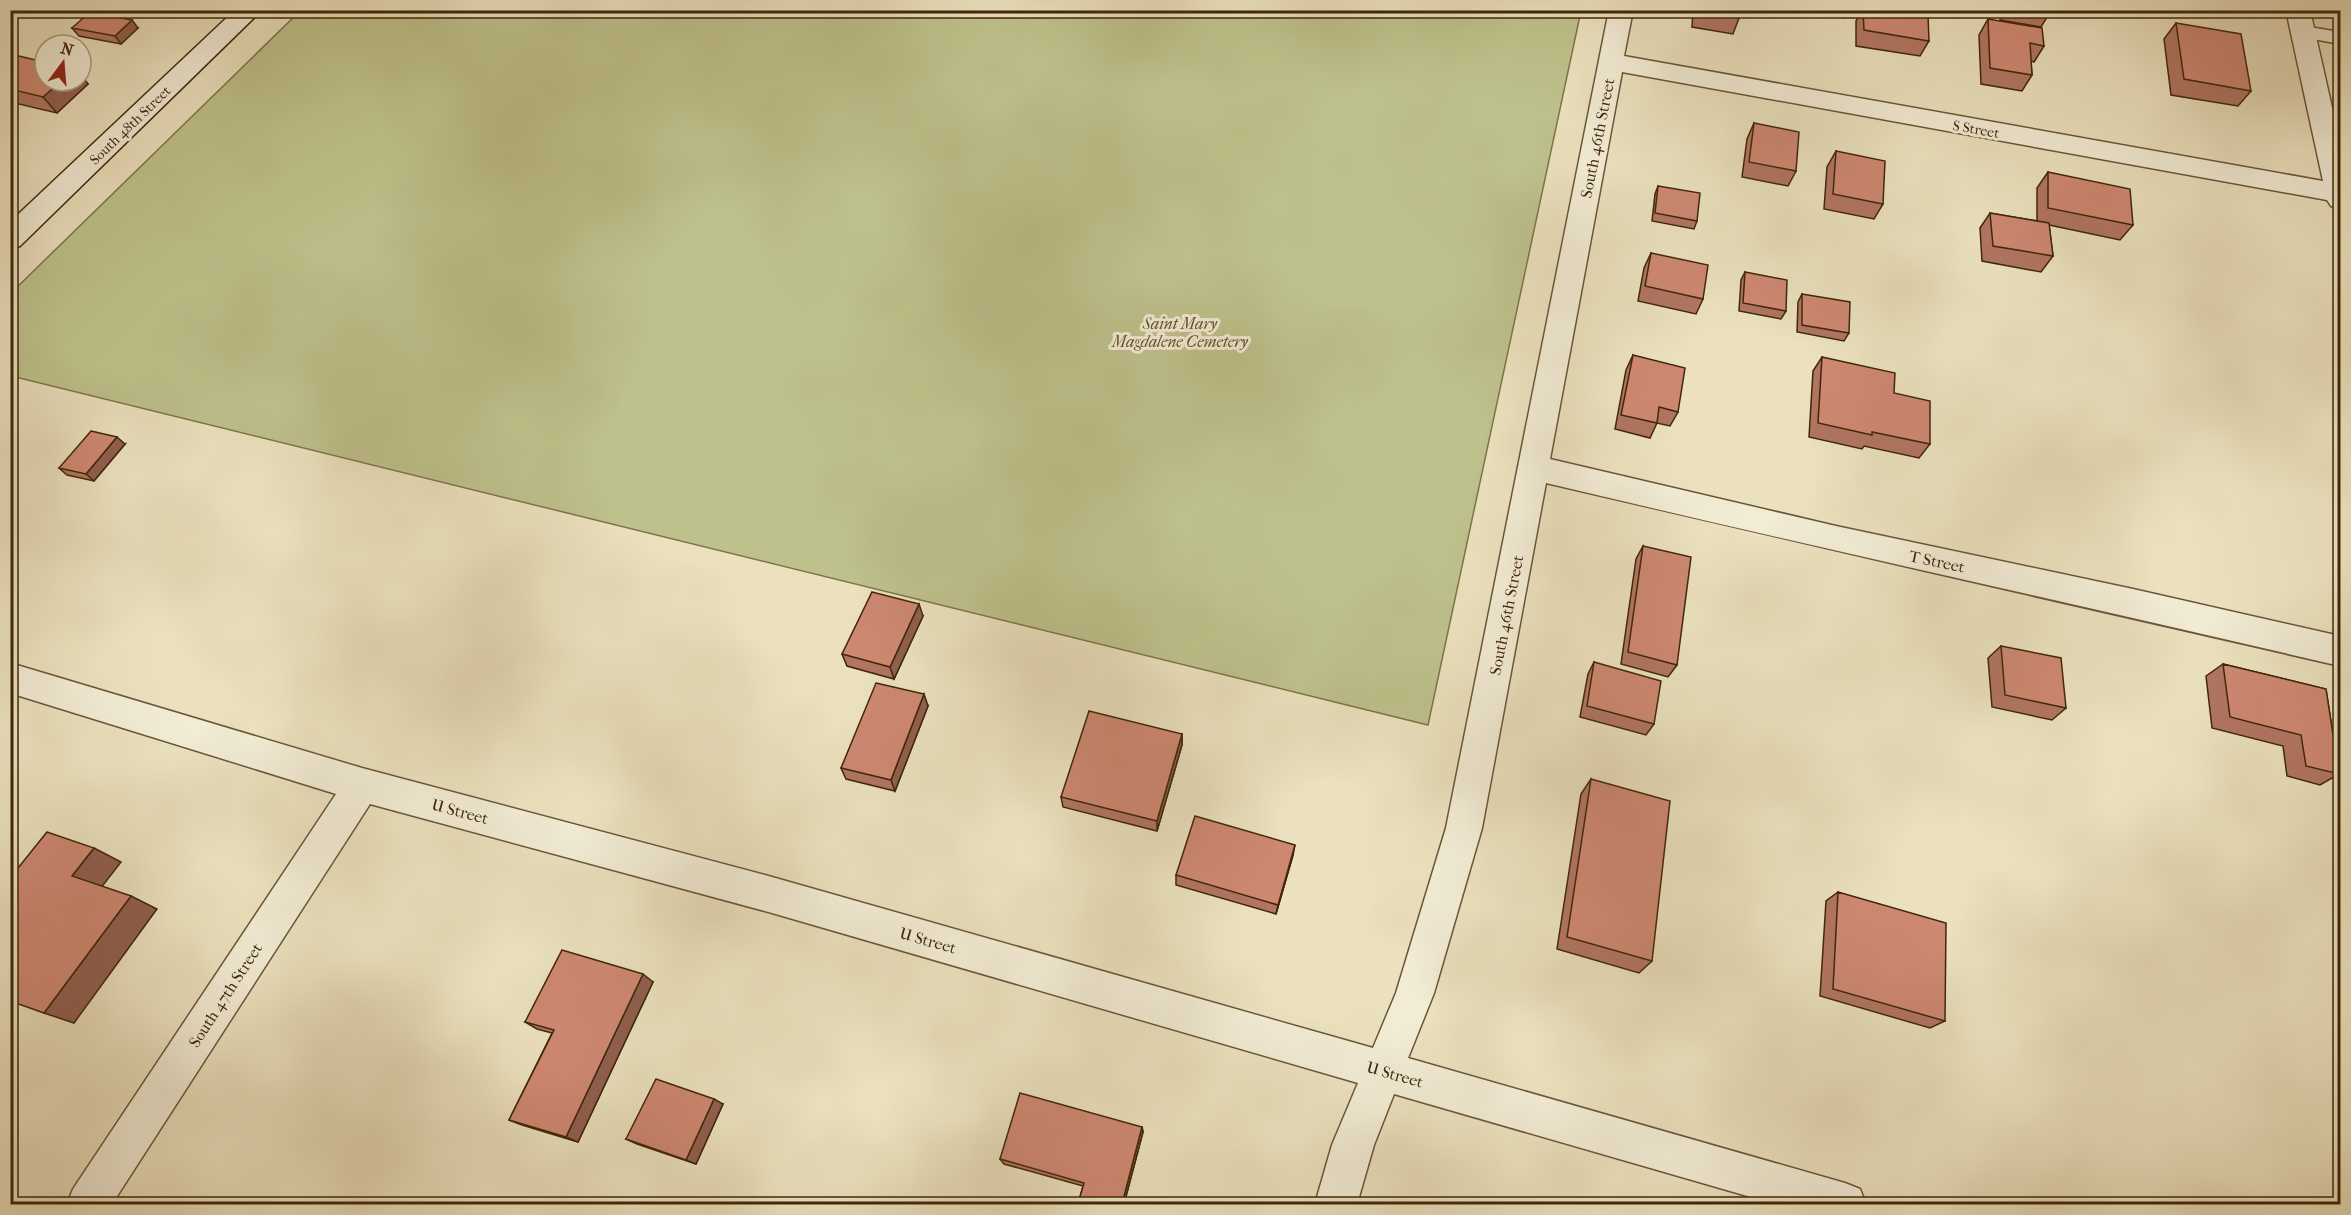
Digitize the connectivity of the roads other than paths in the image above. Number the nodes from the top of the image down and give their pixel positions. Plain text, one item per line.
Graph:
1 (250, 10) edge
2 (1621, 10) edge
3 (2300, 21) edge
4 (2340, 38) edge
5 (1612, 62) junction
6 (2340, 195) edge
7 (10, 239) edge
8 (1534, 468) junction
9 (2340, 651) edge
10 (10, 678) edge
11 (362, 785) junction
12 (1383, 1071) junction
13 (88, 1204) edge
14 (1336, 1204) edge
15 (1845, 1204) edge

1 - 7 street, South 48th Street
2 - 5 street, South 46th Street
3 - 4 lane
3 - 6 street
5 - 6 street, S Street
5 - 8 street, South 46th Street
8 - 9 street, T Street
8 - 12 street, South 46th Street
10 - 11 street, U Street
11 - 12 street, U Street
11 - 13 street, South 47th Street
12 - 14 street, South 46th Street
12 - 15 street, U Street

